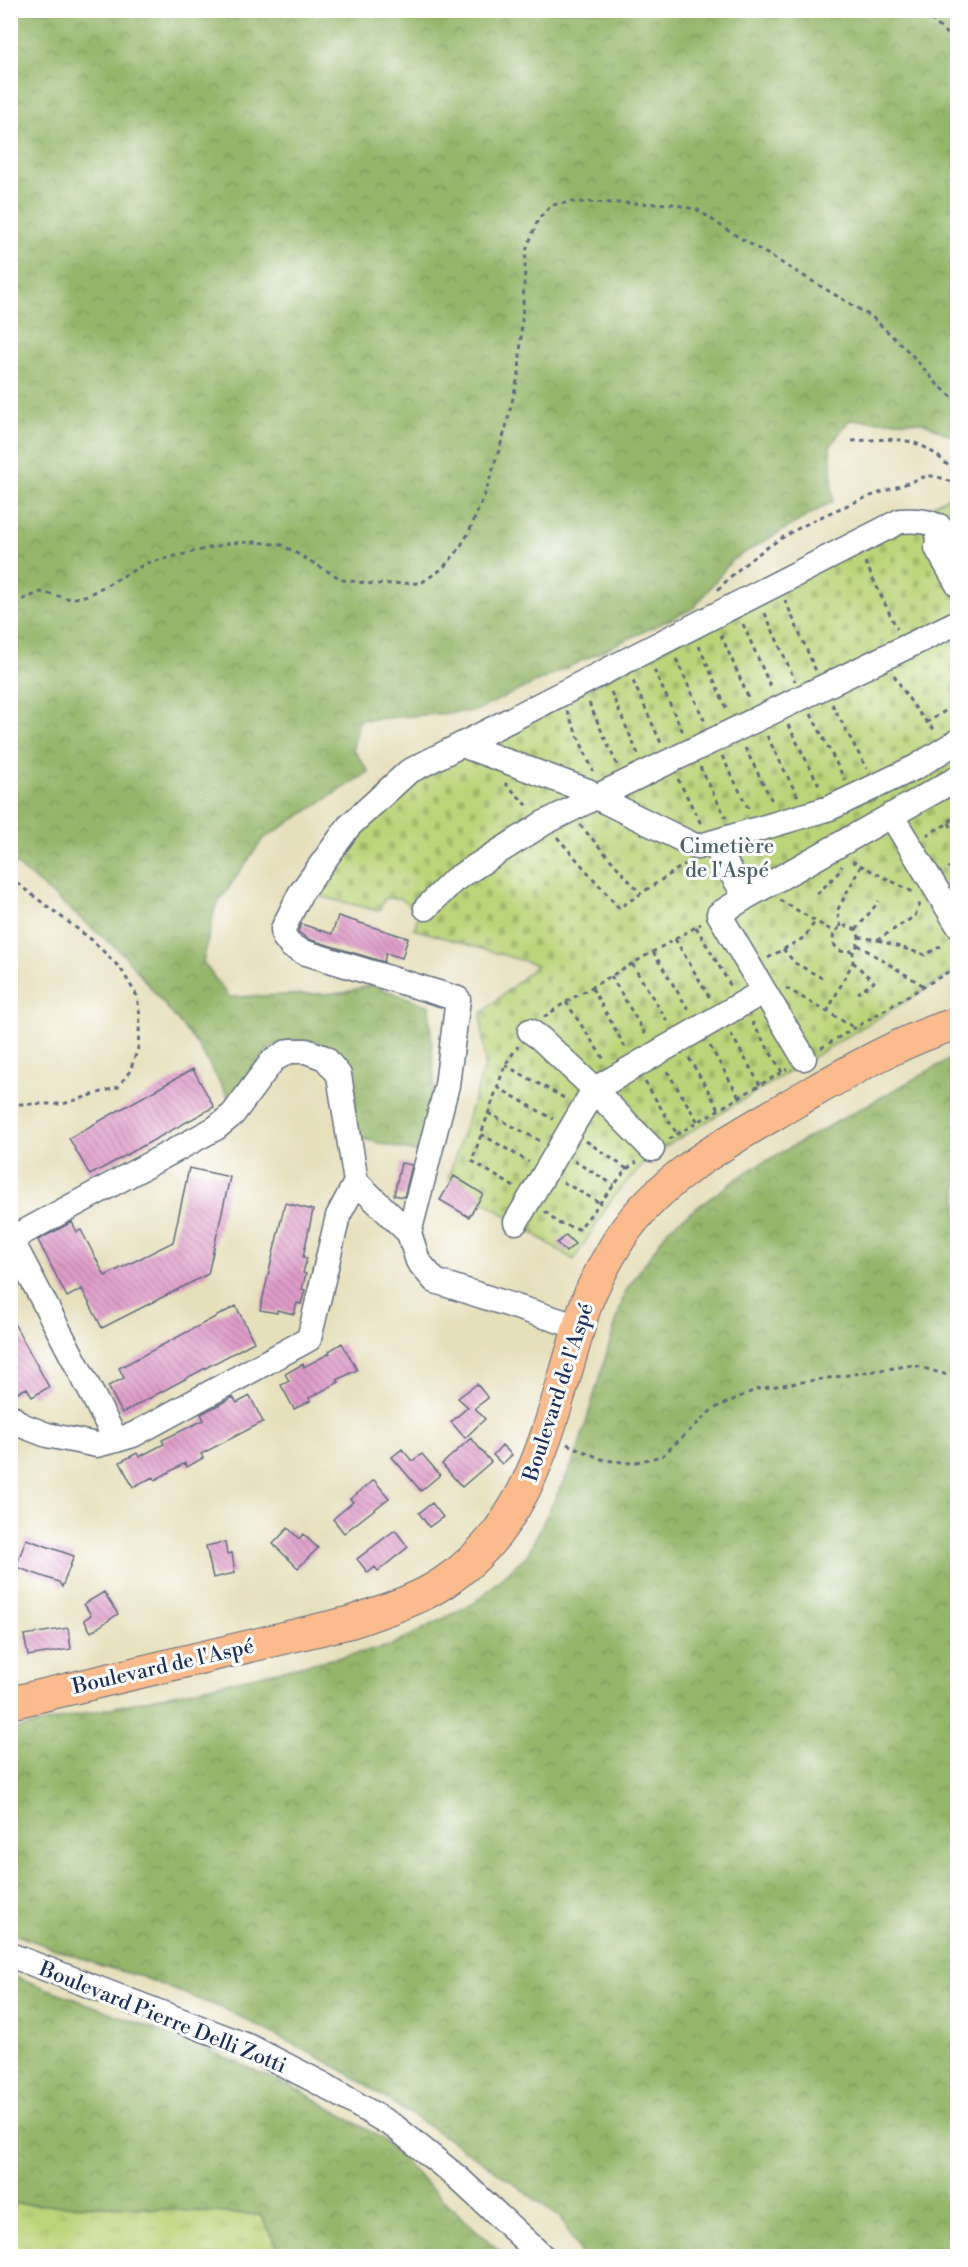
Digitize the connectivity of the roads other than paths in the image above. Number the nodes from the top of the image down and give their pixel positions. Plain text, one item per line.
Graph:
1 (939, 526) junction
2 (957, 542) edge
3 (957, 585) edge
4 (957, 622) edge
5 (953, 744) edge
6 (462, 745) junction
7 (957, 778) edge
8 (603, 793) junction
9 (891, 815) junction
10 (705, 845) junction
11 (753, 893) junction
12 (426, 908) dead end
13 (957, 925) edge
14 (765, 991) junction
15 (957, 1023) edge
16 (530, 1031) dead end
17 (804, 1058) dead end
18 (596, 1091) junction
19 (652, 1149) dead end
20 (356, 1182) junction
21 (516, 1222) dead end
22 (409, 1233) junction
23 (579, 1327) junction
24 (10, 1416) edge
25 (116, 1440) junction
26 (10, 1703) edge
27 (10, 1955) edge
28 (542, 2256) edge

1 - 2 street
1 - 3 street
1 - 6 street
4 - 8 street
5 - 10 street
6 - 8 street
6 - 22 street
7 - 9 street
8 - 10 street
8 - 12 street
9 - 11 street
9 - 13 street
10 - 11 street
11 - 14 street
14 - 17 street
14 - 18 street
15 - 23 main road, Boulevard de l'Aspé
16 - 18 street
18 - 19 street
18 - 21 street
20 - 22 street
20 - 25 street
20 - 25 street
22 - 23 street
23 - 26 main road, Boulevard de l'Aspé
24 - 25 street
27 - 28 street, Boulevard Pierre Delli Zotti

